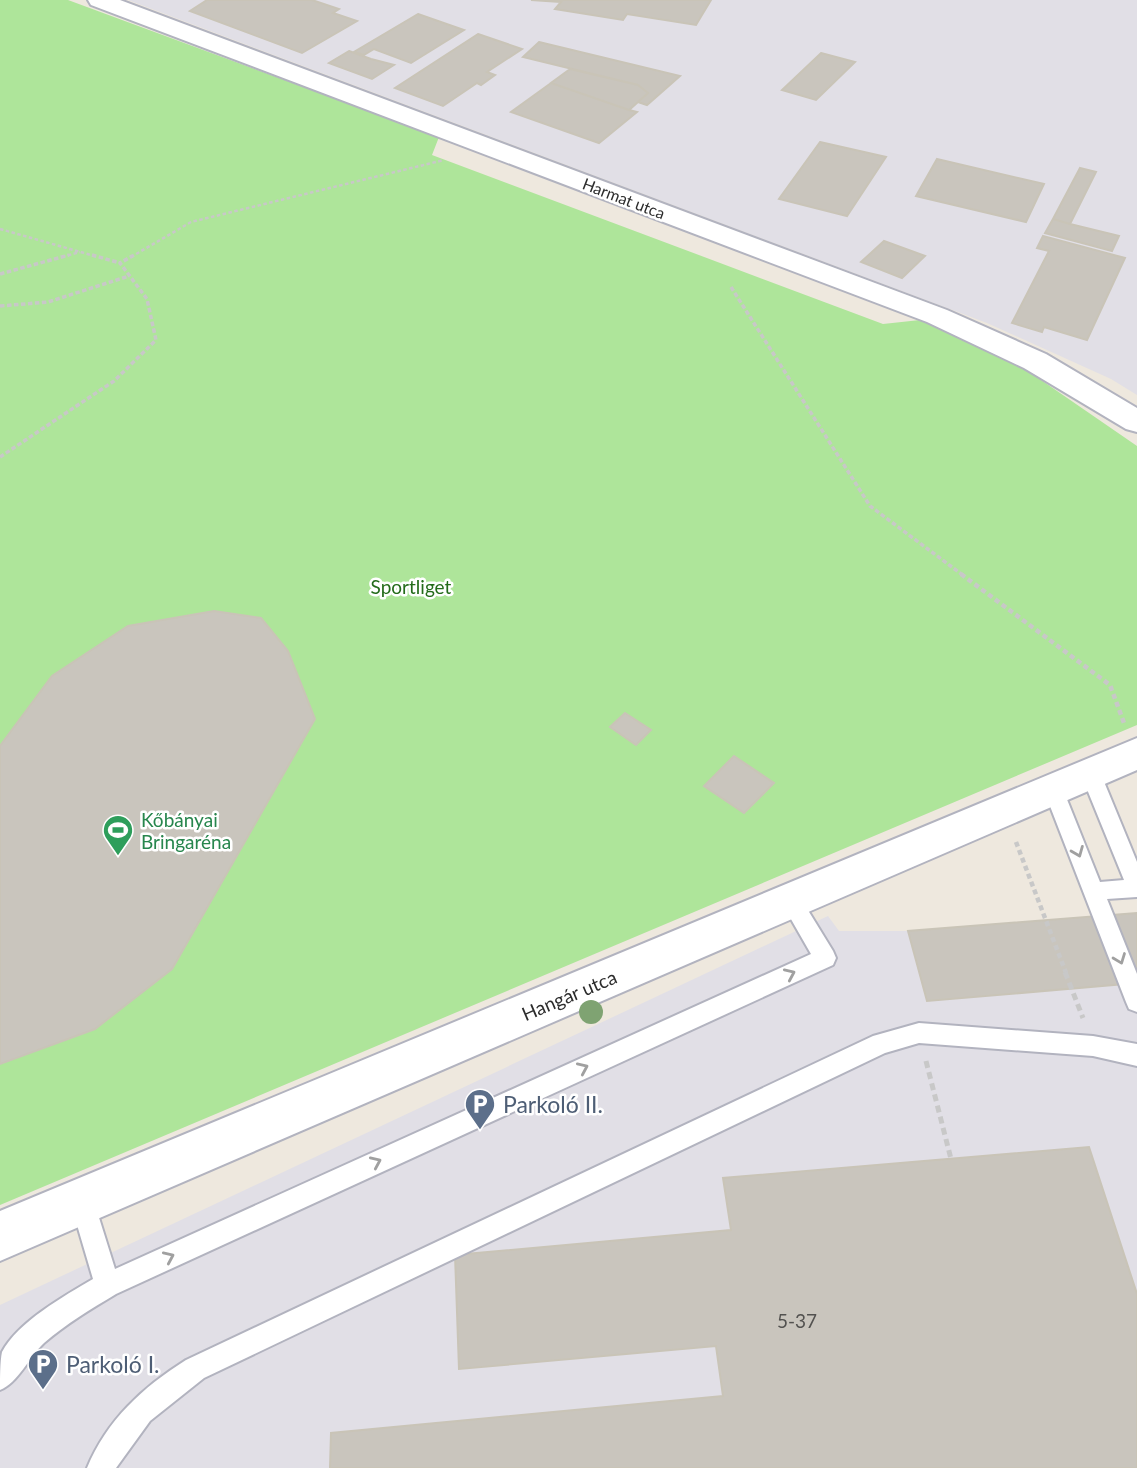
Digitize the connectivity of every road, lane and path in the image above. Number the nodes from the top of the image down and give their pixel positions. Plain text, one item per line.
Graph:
1 (99, 0) edge
2 (141, 6) edge
3 (492, 149) junction
4 (0, 229) edge
5 (81, 252) junction
6 (120, 263) junction
7 (0, 274) edge
8 (129, 276) junction
9 (731, 287) dead end
10 (0, 306) edge
11 (1137, 422) edge
12 (0, 457) edge
13 (1136, 753) edge
14 (1072, 780) junction
15 (1003, 809) junction
16 (1137, 888) edge
17 (1094, 891) junction
18 (791, 900) junction
19 (1137, 1002) edge
20 (919, 1033) junction
21 (1093, 1046) junction
22 (1137, 1055) edge
23 (951, 1158) dead end
24 (82, 1201) junction
25 (0, 1236) edge
26 (107, 1285) junction
27 (0, 1377) edge
28 (101, 1468) edge

1 - 2 street, Harmat utca
2 - 3 street, Harmat utca
3 - 6 path
3 - 11 street, Harmat utca
4 - 5 path
5 - 6 path
5 - 7 path
6 - 8 path
8 - 10 path
8 - 12 path
9 - 13 path
13 - 14 street, Hangár utca
14 - 15 street, Hangár utca
14 - 16 lane
14 -> 17 lane
15 - 18 street, Hangár utca
15 - 21 path
16 - 17 lane
17 -> 19 lane
18 - 24 street, Hangár utca
26 -> 18 lane
20 - 21 lane
20 - 23 path
20 - 28 lane
21 - 22 lane
24 - 25 street, Hangár utca
24 - 26 lane
26 - 27 lane

